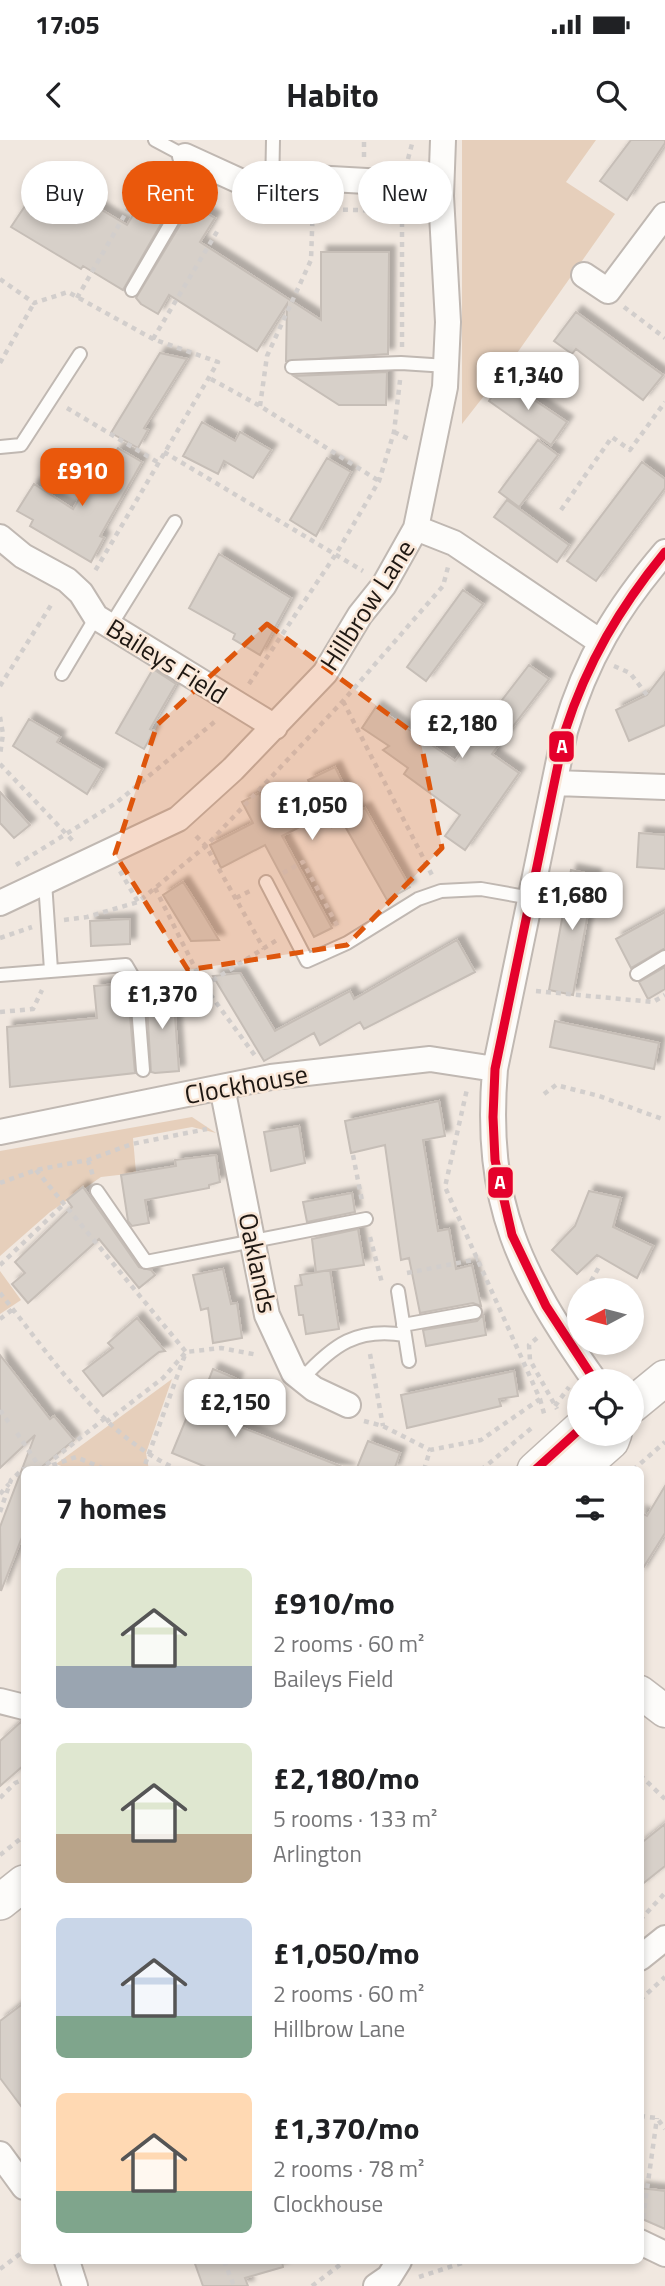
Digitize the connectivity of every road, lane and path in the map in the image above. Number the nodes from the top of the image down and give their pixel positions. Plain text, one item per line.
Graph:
1 (155, 140) edge
2 (273, 140) edge
3 (413, 140) edge
4 (443, 140) edge
5 (195, 160) junction
6 (273, 161) edge
7 (408, 161) edge
8 (442, 161) edge
9 (232, 177) edge
10 (665, 215) edge
11 (122, 220) edge
12 (313, 224) edge
13 (402, 224) edge
14 (443, 224) edge
15 (218, 230) dead end
16 (584, 275) dead end
17 (0, 279) edge
18 (132, 290) dead end
19 (608, 291) junction
20 (78, 298) junction
21 (34, 303) junction
22 (665, 338) edge
23 (153, 340) junction
24 (80, 354) dead end
25 (0, 363) edge
26 (401, 363) junction
27 (447, 366) junction
28 (292, 367) dead end
29 (211, 379) junction
30 (53, 399) junction
31 (665, 402) edge
32 (260, 406) junction
33 (0, 447) edge
34 (164, 452) junction
35 (159, 464) junction
36 (379, 481) junction
37 (561, 510) dead end
38 (175, 522) dead end
39 (416, 528) junction
40 (0, 537) edge
41 (665, 552) edge
42 (336, 554) junction
43 (384, 585) junction
44 (74, 587) junction
45 (103, 621) junction
46 (596, 649) junction
47 (62, 674) dead end
48 (0, 685) edge
49 (647, 695) dead end
50 (343, 701) dead end
51 (236, 704) junction
52 (0, 718) edge
53 (275, 727) junction
54 (0, 755) edge
55 (0, 764) edge
56 (556, 783) junction
57 (665, 787) edge
58 (178, 818) junction
59 (65, 832) junction
60 (9, 870) dead end
61 (45, 882) junction
62 (266, 882) junction
63 (155, 888) dead end
64 (441, 891) junction
65 (236, 898) junction
66 (531, 898) junction
67 (0, 903) edge
68 (291, 931) junction
69 (347, 943) junction
70 (264, 949) junction
71 (665, 957) edge
72 (51, 970) junction
73 (637, 974) dead end
74 (0, 975) edge
75 (204, 986) junction
76 (512, 987) junction
77 (665, 995) edge
78 (0, 1012) edge
79 (495, 1069) junction
80 (143, 1070) dead end
81 (271, 1077) junction
82 (222, 1087) junction
83 (544, 1094) dead end
84 (665, 1120) edge
85 (229, 1125) junction
86 (0, 1132) edge
87 (353, 1155) dead end
88 (36, 1170) junction
89 (0, 1183) edge
90 (97, 1191) dead end
91 (64, 1204) junction
92 (366, 1219) junction
93 (253, 1244) junction
94 (478, 1259) dead end
95 (0, 1265) edge
96 (599, 1267) dead end
97 (405, 1273) dead end
98 (393, 1276) dead end
99 (381, 1278) junction
100 (593, 1278) edge
101 (398, 1291) dead end
102 (0, 1293) edge
103 (13, 1309) junction
104 (475, 1312) dead end
105 (0, 1320) edge
106 (554, 1322) junction
107 (404, 1330) junction
108 (384, 1331) junction
109 (366, 1332) junction
110 (186, 1352) junction
111 (410, 1361) dead end
112 (294, 1369) junction
113 (587, 1369) edge
114 (665, 1378) edge
115 (644, 1395) edge
116 (540, 1399) dead end
117 (348, 1405) joint
118 (0, 1410) edge
119 (545, 1417) junction
120 (105, 1420) junction
121 (9, 1423) dead end
122 (383, 1426) junction
123 (17, 1433) dead end
124 (567, 1441) edge
125 (665, 1442) edge
126 (605, 1446) edge
127 (430, 1450) dead end
128 (149, 1457) junction
129 (39, 1466) edge
130 (45, 1466) edge
131 (50, 1466) edge
132 (97, 1466) edge
133 (146, 1466) edge
134 (170, 1466) edge
135 (486, 1466) edge
136 (539, 1466) edge
137 (583, 1466) edge
138 (638, 1466) edge
139 (21, 1471) edge
140 (10, 1482) junction
141 (0, 1494) edge
142 (0, 1512) edge
143 (644, 1695) edge
144 (665, 1711) edge
145 (644, 1779) edge
146 (21, 1780) edge
147 (0, 1798) edge
148 (665, 1800) edge
149 (21, 1838) edge
150 (0, 1855) edge
151 (21, 1885) edge
152 (665, 1893) edge
153 (0, 1902) edge
154 (644, 1916) edge
155 (665, 1938) edge
156 (644, 1955) edge
157 (665, 1978) edge
158 (644, 1996) edge
159 (644, 2116) edge
160 (657, 2118) junction
161 (665, 2129) edge
162 (0, 2154) edge
163 (21, 2183) edge
164 (644, 2212) edge
165 (644, 2236) edge
166 (21, 2253) edge
167 (665, 2254) edge
168 (68, 2264) edge
169 (225, 2264) edge
170 (341, 2264) edge
171 (461, 2264) edge
172 (0, 2269) edge
173 (407, 2269) edge
174 (75, 2286) edge
175 (234, 2286) edge
176 (312, 2286) edge
177 (376, 2286) edge

1 - 5 lane
2 - 6 lane
3 - 7 path
4 - 8 street, Hillbrow Lane
5 - 9 street
5 - 18 lane
10 - 19 street
11 - 20 path
12 - 32 path
13 - 26 path
14 - 27 street, Hillbrow Lane
15 - 23 path
16 - 19 street
17 - 21 path
19 - 22 path
20 - 21 path
20 - 23 path
21 - 25 path
23 - 29 path
24 - 30 lane
26 - 27 lane
26 - 28 lane
26 - 36 path
27 - 39 street, Hillbrow Lane
29 - 32 path
29 - 34 path
30 - 33 lane
30 - 35 path
31 - 37 path
32 - 36 path
34 - 35 path
34 - 42 path
35 - 44 path
36 - 42 path
38 - 45 lane
39 - 43 street, Hillbrow Lane
39 - 46 street
40 - 44 street
41 - 46 street
42 - 43 path
42 - 51 path
43 - 53 street, Hillbrow Lane
44 - 45 street, Baileys Field
44 - 48 path
45 - 47 lane
45 - 51 street, Baileys Field
46 - 49 path
46 - 56 street
50 - 64 path
51 - 53 street, Baileys Field
51 - 59 path
52 - 54 path
53 - 58 street, Hillbrow Lane
55 - 59 path
56 - 57 street
56 - 66 street
58 - 61 street, Hillbrow Lane
58 - 65 path
59 - 60 path
61 - 67 street, Hillbrow Lane
61 - 72 lane
62 - 65 path
62 - 68 lane
62 - 69 path
63 - 75 path
64 - 66 lane
64 - 69 lane
65 - 70 path
66 - 76 street
68 - 69 lane
68 - 70 path
70 - 75 path
71 - 73 lane
72 - 74 lane
72 - 78 path
72 - 80 lane
75 - 81 path
76 - 77 path
76 - 79 street
79 - 81 street, Clockhouse
79 - 106 street
81 - 82 street, Clockhouse
82 - 85 street, Oaklands
82 - 86 street, Clockhouse
83 - 84 path
85 - 88 path
85 - 93 street, Oaklands
87 - 92 path
88 - 89 path
88 - 91 path
90 - 93 lane
91 - 95 path
91 - 110 path
92 - 93 lane
92 - 99 path
93 - 112 street, Oaklands
94 - 97 path
96 - 100 path
98 - 99 path
99 - 108 path
101 - 107 lane
102 - 103 path
103 - 105 path
103 - 120 path
104 - 107 lane
106 - 113 street
106 - 119 path
107 - 108 lane
107 - 111 lane
108 - 109 lane
109 - 112 lane
109 - 122 path
110 - 112 path
110 - 120 path
110 - 128 path
112 - 117 street
114 - 115 main road
116 - 119 path
117 - 122 path
118 - 121 path
119 - 135 path
120 - 128 path
120 - 130 path
122 - 127 path
123 - 129 path
124 - 136 main road
125 - 138 path
126 - 137 main road
128 - 133 path
128 - 134 path
131 - 132 path
139 - 140 path
140 - 141 path
140 - 142 path
143 - 144 street
145 - 148 path
146 - 147 path
149 - 150 path
151 - 153 main road
152 - 154 path
155 - 156 street
157 - 158 path
159 - 160 path
160 - 161 path
160 - 164 path
162 - 163 street
165 - 167 street
166 - 172 path
168 - 174 street
169 - 175 path
170 - 176 path
171 - 173 path
173 - 177 street

